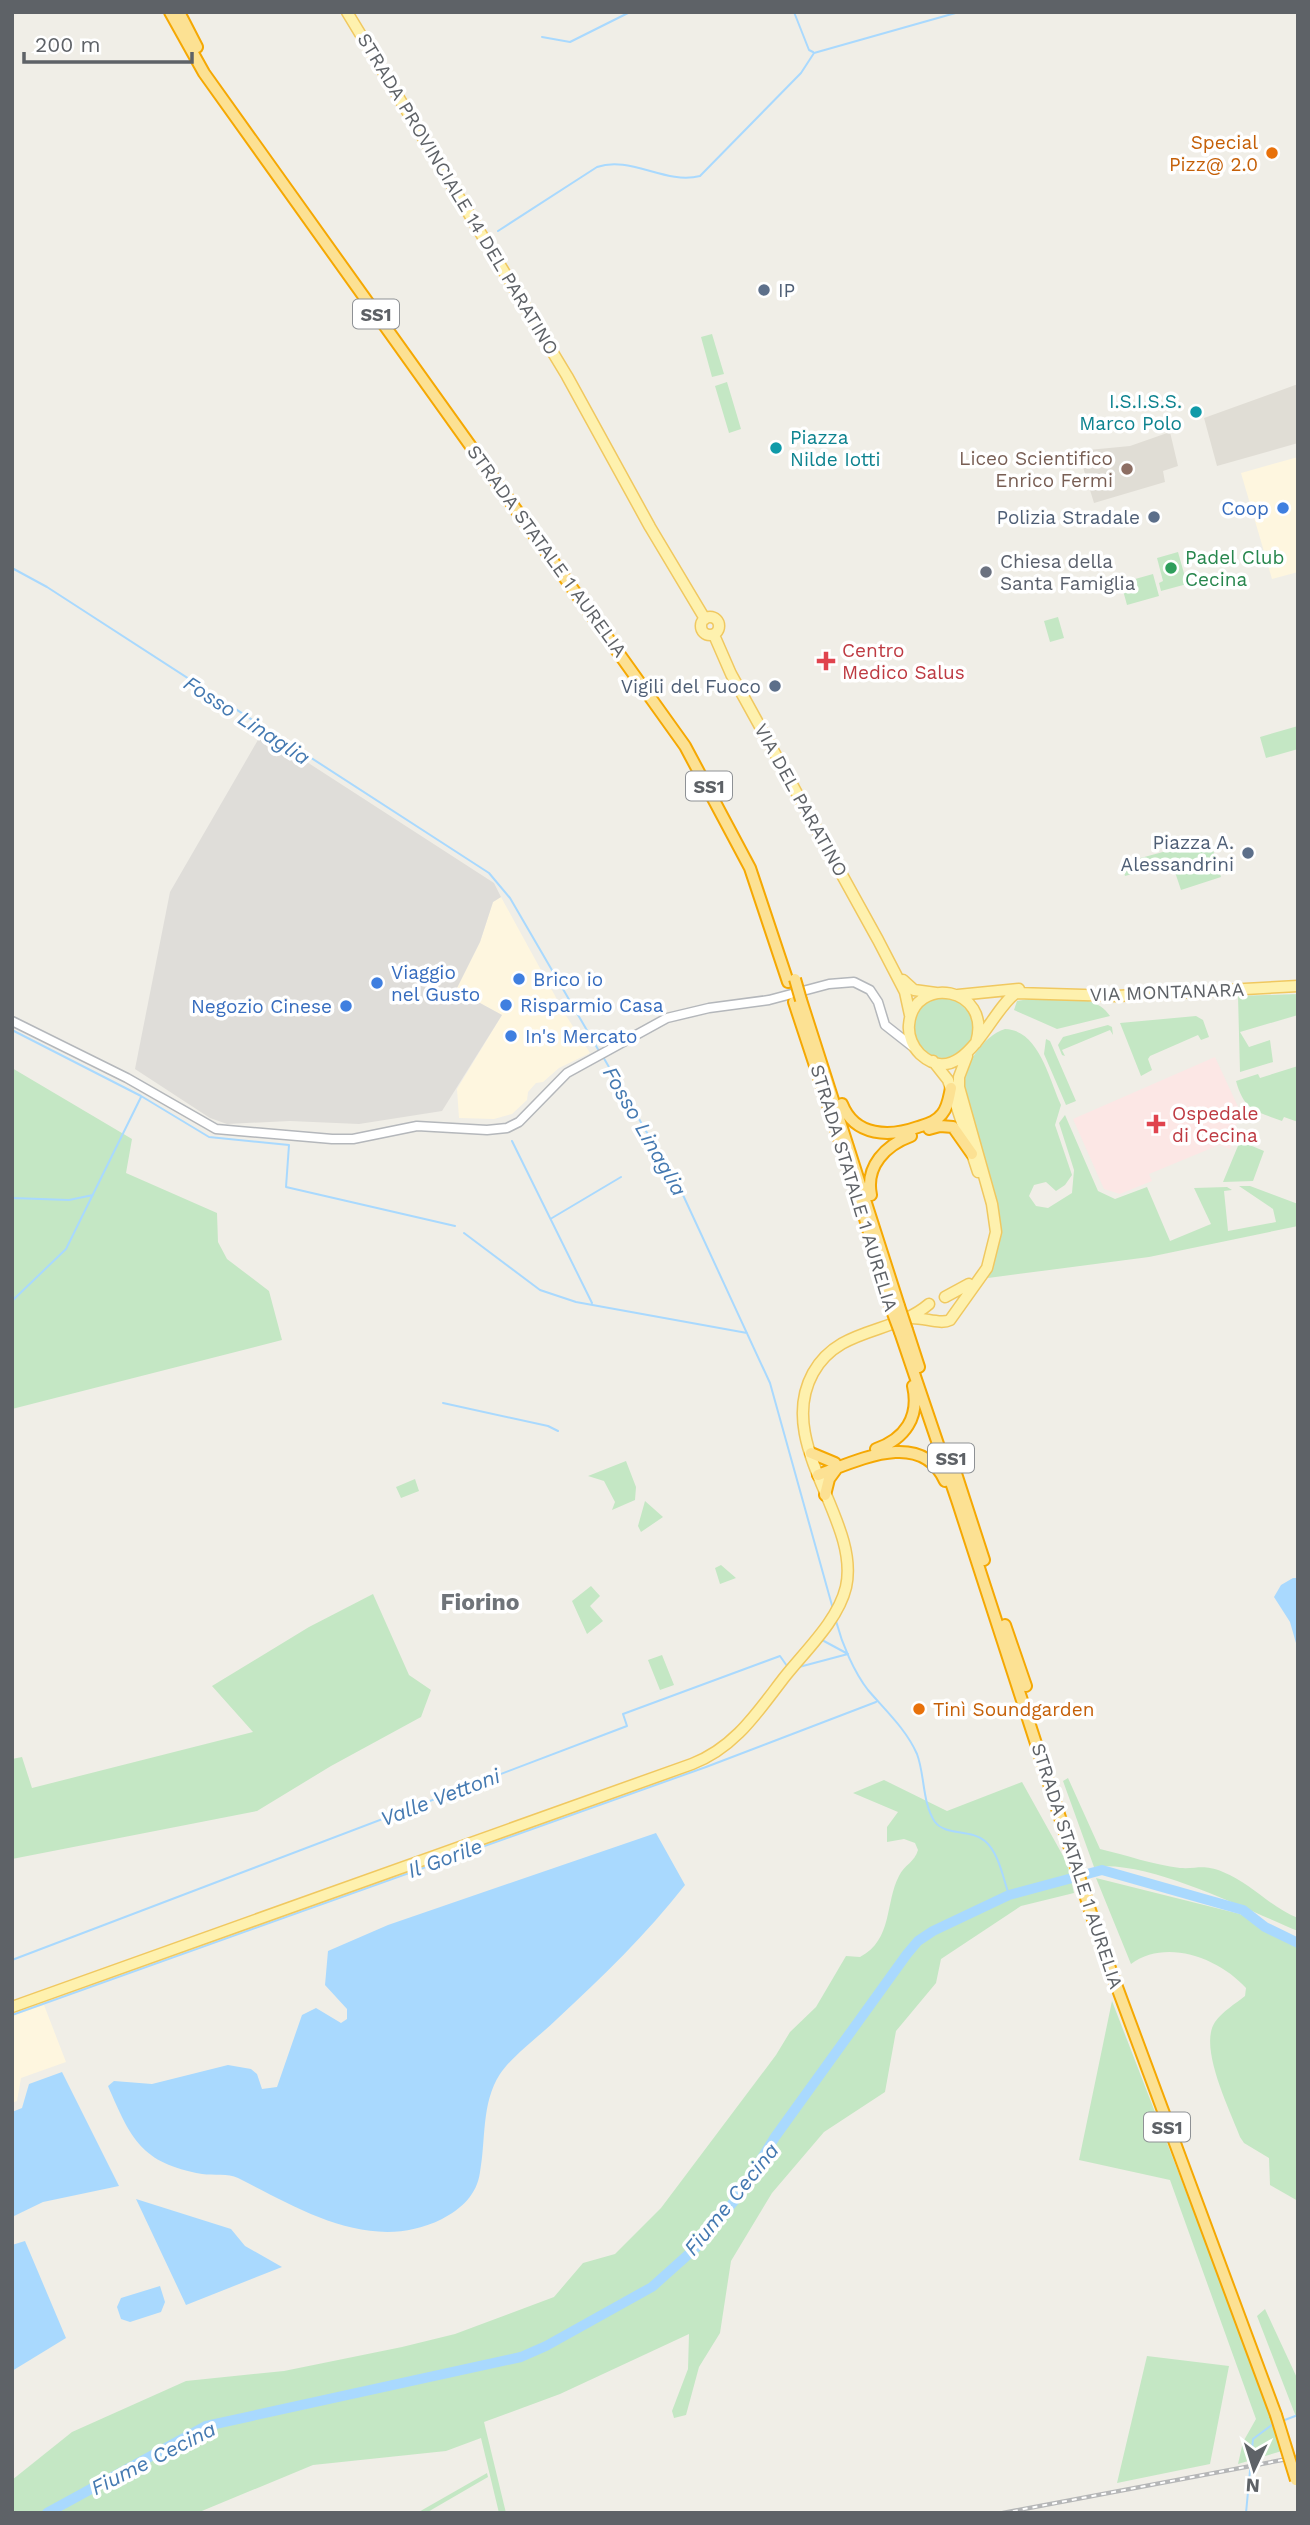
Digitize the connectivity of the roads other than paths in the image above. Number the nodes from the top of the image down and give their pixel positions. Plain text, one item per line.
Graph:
1 (170, 12) edge
2 (179, 12) edge
3 (347, 12) edge
4 (705, 619) joint
5 (891, 965) junction
6 (792, 980) junction
7 (1298, 986) edge
8 (1037, 992) junction
9 (937, 993) junction
10 (958, 995) junction
11 (798, 1001) junction
12 (911, 1016) junction
13 (12, 1021) edge
14 (908, 1027) junction
15 (888, 1030) junction
16 (976, 1043) junction
17 (969, 1053) junction
18 (920, 1054) junction
19 (932, 1061) junction
20 (828, 1078) junction
21 (951, 1088) junction
22 (972, 1154) junction
23 (869, 1204) junction
24 (945, 1297) junction
25 (929, 1304) junction
26 (895, 1307) junction
27 (955, 1310) junction
28 (905, 1318) junction
29 (931, 1319) junction
30 (903, 1331) junction
31 (914, 1373) junction
32 (811, 1453) junction
33 (836, 1466) junction
34 (817, 1472) junction
35 (825, 1494) junction
36 (958, 1503) junction
37 (1068, 1833) junction
38 (12, 2007) edge
39 (1279, 2413) junction
40 (1298, 2462) edge
41 (1297, 2483) edge

1 - 6 highway, STRADA STATALE 1 AURELIA / SS1
2 - 6 highway, STRADA STATALE 1 AURELIA / SS1
3 - 4 main road, STRADA PROVINCIALE 14 DEL PARATINO
4 - 5 main road, VIA DEL PARATINO
5 - 9 main road
5 - 12 main road, VIA DEL PARATINO
6 - 11 highway, STRADA STATALE 1 AURELIA / SS1, bridge
7 - 8 main road, VIA MONTANARA
8 - 10 main road, VIA MONTANARA
8 - 16 main road
9 - 10 main road
9 - 12 main road
10 - 16 main road
11 - 20 highway, STRADA STATALE 1 AURELIA / SS1
11 - 26 highway, STRADA STATALE 1 AURELIA / SS1
12 - 14 main road
13 - 15 street
14 - 15 street
14 - 18 main road
15 - 18 street
16 - 17 main road
17 - 19 main road
17 - 27 main road
18 - 19 main road
19 - 21 main road
20 - 21 highway
20 - 23 highway, STRADA STATALE 1 AURELIA / SS1
21 - 22 main road
22 - 23 highway
22 - 24 main road
23 - 26 highway, STRADA STATALE 1 AURELIA / SS1
24 - 25 main road
24 - 27 main road
25 - 28 main road
25 - 29 main road
26 - 30 highway, STRADA STATALE 1 AURELIA / SS1, bridge
27 - 29 main road
28 - 29 main road
28 - 32 main road
30 - 31 highway, STRADA STATALE 1 AURELIA / SS1
30 - 37 highway, STRADA STATALE 1 AURELIA / SS1
31 - 33 highway
31 - 36 highway, STRADA STATALE 1 AURELIA / SS1
32 - 33 highway
32 - 34 main road
33 - 34 highway
33 - 35 highway
33 - 36 highway
34 - 35 main road
35 - 38 main road
36 - 37 highway, STRADA STATALE 1 AURELIA / SS1
37 - 39 highway, STRADA STATALE 1 AURELIA / SS1
39 - 40 highway, STRADA STATALE 1 AURELIA / SS1
39 - 41 highway, STRADA STATALE 1 AURELIA / SS1, bridge

